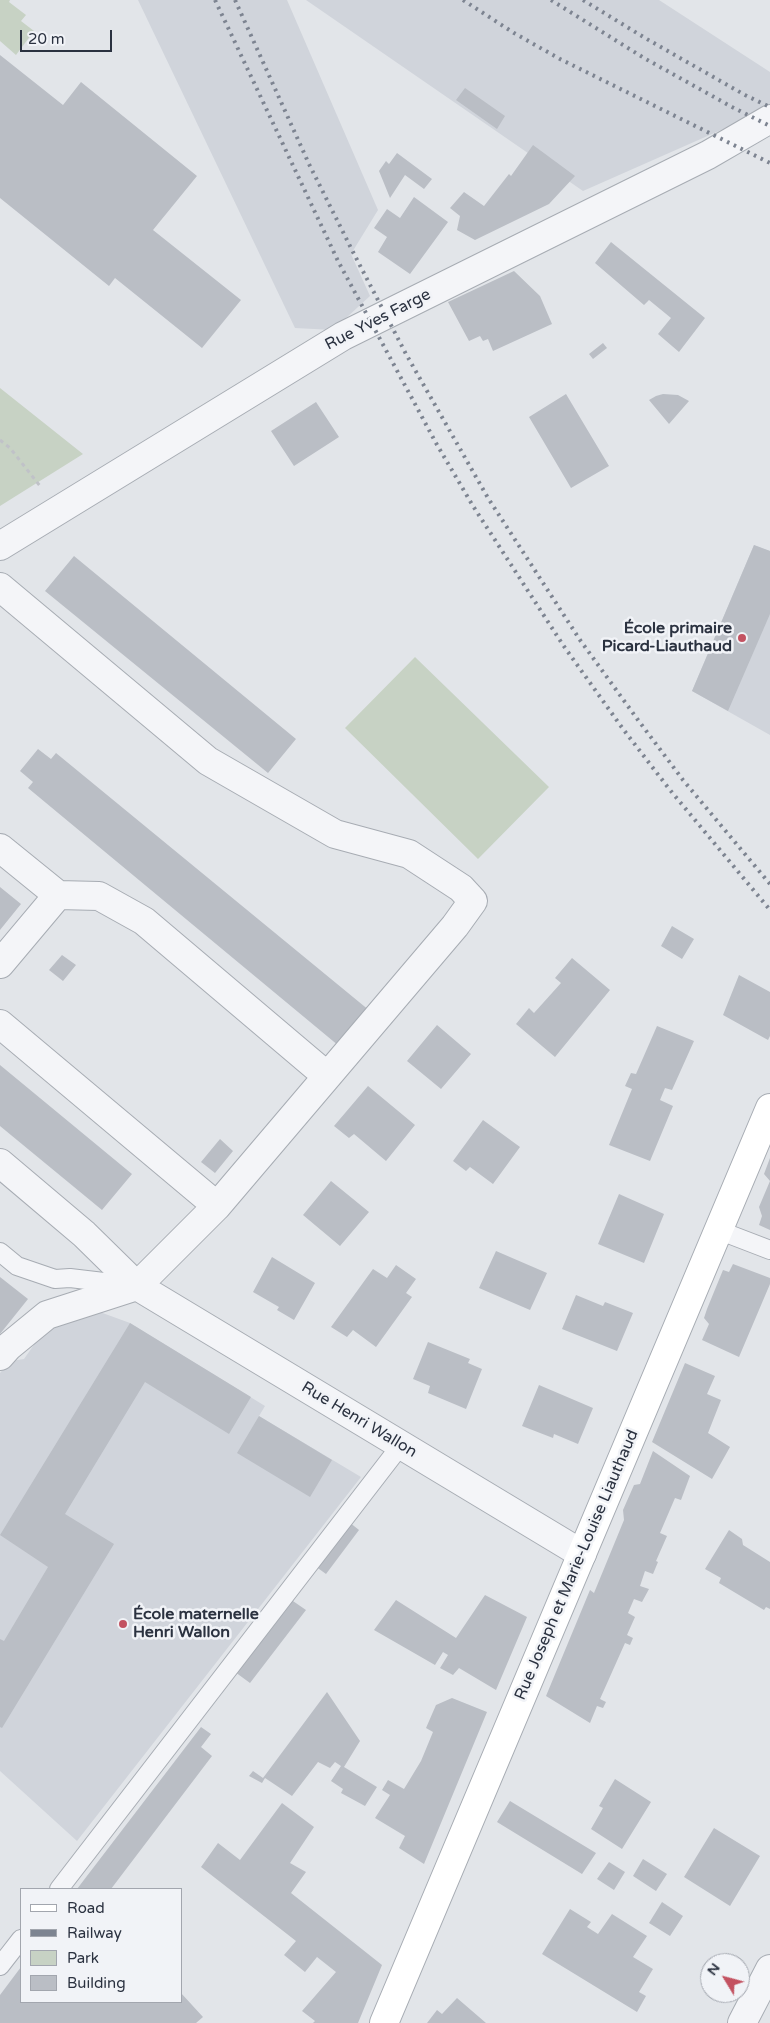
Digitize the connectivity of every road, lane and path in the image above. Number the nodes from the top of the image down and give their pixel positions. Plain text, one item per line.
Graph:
1 (770, 119) edge
2 (0, 440) edge
3 (59, 510) junction
4 (0, 546) edge
5 (0, 587) edge
6 (0, 848) edge
7 (58, 895) junction
8 (0, 964) edge
9 (0, 1024) edge
10 (327, 1076) junction
11 (770, 1108) edge
12 (0, 1163) edge
13 (217, 1206) junction
14 (718, 1230) junction
15 (770, 1250) edge
16 (0, 1252) edge
17 (137, 1286) junction
18 (0, 1356) edge
19 (401, 1445) junction
20 (582, 1554) junction
21 (60, 1888) edge
22 (20, 1939) edge
23 (0, 1966) edge
24 (770, 1969) edge
25 (384, 2023) edge
26 (742, 2023) edge

1 - 3 street, Rue Yves Farge
2 - 3 path
3 - 4 street, Rue Yves Farge
5 - 10 street
6 - 7 street
7 - 8 street
7 - 10 street
9 - 13 street
10 - 13 street
11 - 14 main road, Rue Joseph et Marie-Louise Liauthaud
12 - 17 street, Rue Henri Wallon
13 - 17 street
14 - 15 lane
14 - 20 main road, Rue Joseph et Marie-Louise Liauthaud
16 - 17 lane
17 - 18 street
17 - 19 street, Rue Henri Wallon
19 - 20 street, Rue Henri Wallon
19 - 21 lane
20 - 25 main road, Rue Joseph et Marie-Louise Liauthaud
22 - 23 lane
24 - 26 street

